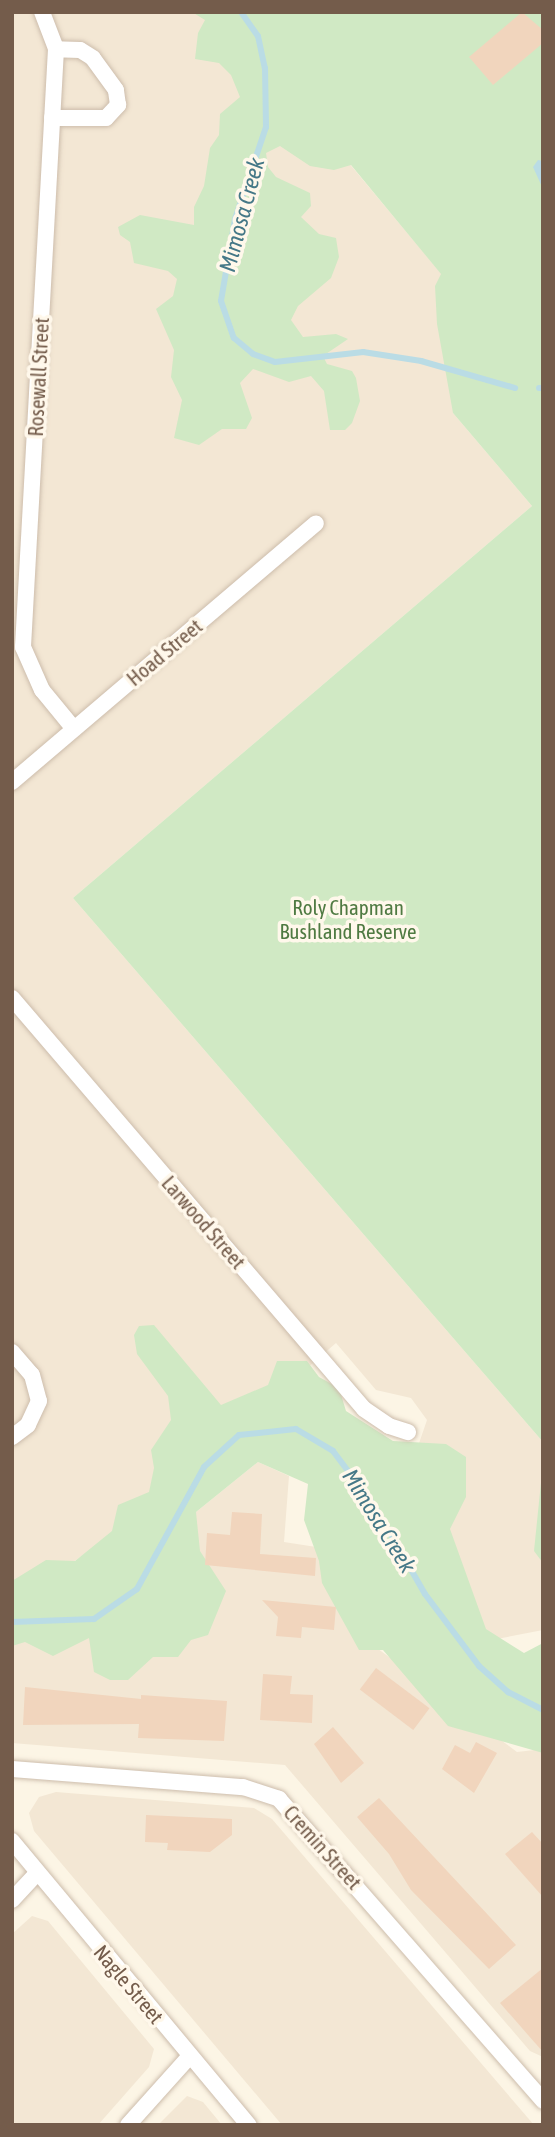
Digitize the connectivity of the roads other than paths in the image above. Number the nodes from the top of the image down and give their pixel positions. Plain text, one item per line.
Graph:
1 (42, 12) edge
2 (56, 49) junction
3 (52, 118) junction
4 (316, 523) dead end
5 (74, 729) junction
6 (12, 782) edge
7 (12, 998) edge
8 (12, 1352) edge
9 (408, 1432) dead end
10 (12, 1437) edge
11 (12, 1769) edge
12 (12, 1841) edge
13 (36, 1874) junction
14 (12, 1900) edge
15 (190, 2056) junction
16 (542, 2098) edge
17 (128, 2125) edge
18 (249, 2125) edge

1 - 2 street, Rosewall Street
2 - 3 street, Rosewall Street
2 - 3 street
3 - 5 street, Rosewall Street
4 - 5 street, Hoad Street
5 - 6 street, Hoad Street
7 - 9 street, Larwood Street
8 - 10 street
11 - 16 street, Cremin Street
12 - 13 street, Nagle Street
13 - 14 street
13 - 15 street, Nagle Street
15 - 17 street
15 - 18 street, Nagle Street

